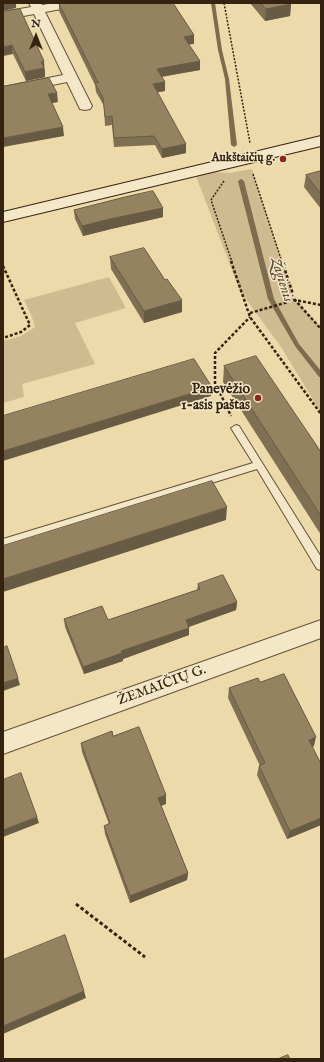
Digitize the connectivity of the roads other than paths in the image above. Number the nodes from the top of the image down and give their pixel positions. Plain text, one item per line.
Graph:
1 (74, 3) edge
2 (37, 6) edge
3 (3, 16) edge
4 (71, 77) junction
5 (3, 91) edge
6 (85, 106) dead end
7 (321, 141) edge
8 (3, 217) edge
9 (236, 428) road end
10 (259, 465) junction
11 (3, 543) edge
12 (321, 566) edge
13 (321, 629) edge
14 (3, 743) edge

1 - 2 street
2 - 3 street
2 - 4 street
4 - 5 street
4 - 6 street
7 - 8 main road
9 - 10 lane
10 - 11 lane
10 - 12 lane
13 - 14 street, ŽEMAIČIŲ G.

